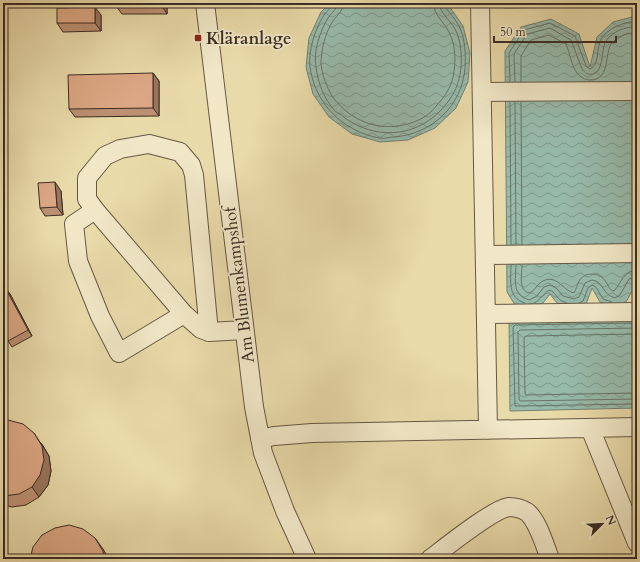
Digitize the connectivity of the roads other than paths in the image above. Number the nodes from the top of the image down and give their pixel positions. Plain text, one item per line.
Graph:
1 (205, 3) edge
2 (480, 3) edge
3 (637, 91) edge
4 (482, 92) junction
5 (96, 210) junction
6 (637, 253) edge
7 (485, 255) junction
8 (637, 312) edge
9 (184, 314) junction
10 (486, 314) junction
11 (244, 330) junction
12 (209, 332) junction
13 (637, 426) edge
14 (590, 428) junction
15 (488, 430) junction
16 (260, 439) junction
17 (637, 543) edge
18 (307, 559) edge
19 (430, 559) edge
20 (550, 559) edge

1 - 11 street, Am Blumenkampshof
2 - 4 street
3 - 4 street
4 - 7 street
5 - 9 street
5 - 9 street
5 - 12 street
6 - 7 street
7 - 10 street
8 - 10 street
9 - 12 street
10 - 15 street
11 - 12 street
11 - 16 street, Am Blumenkampshof
13 - 14 street
14 - 15 street
14 - 17 street
15 - 16 street
16 - 18 street, Am Blumenkampshof
19 - 20 street

